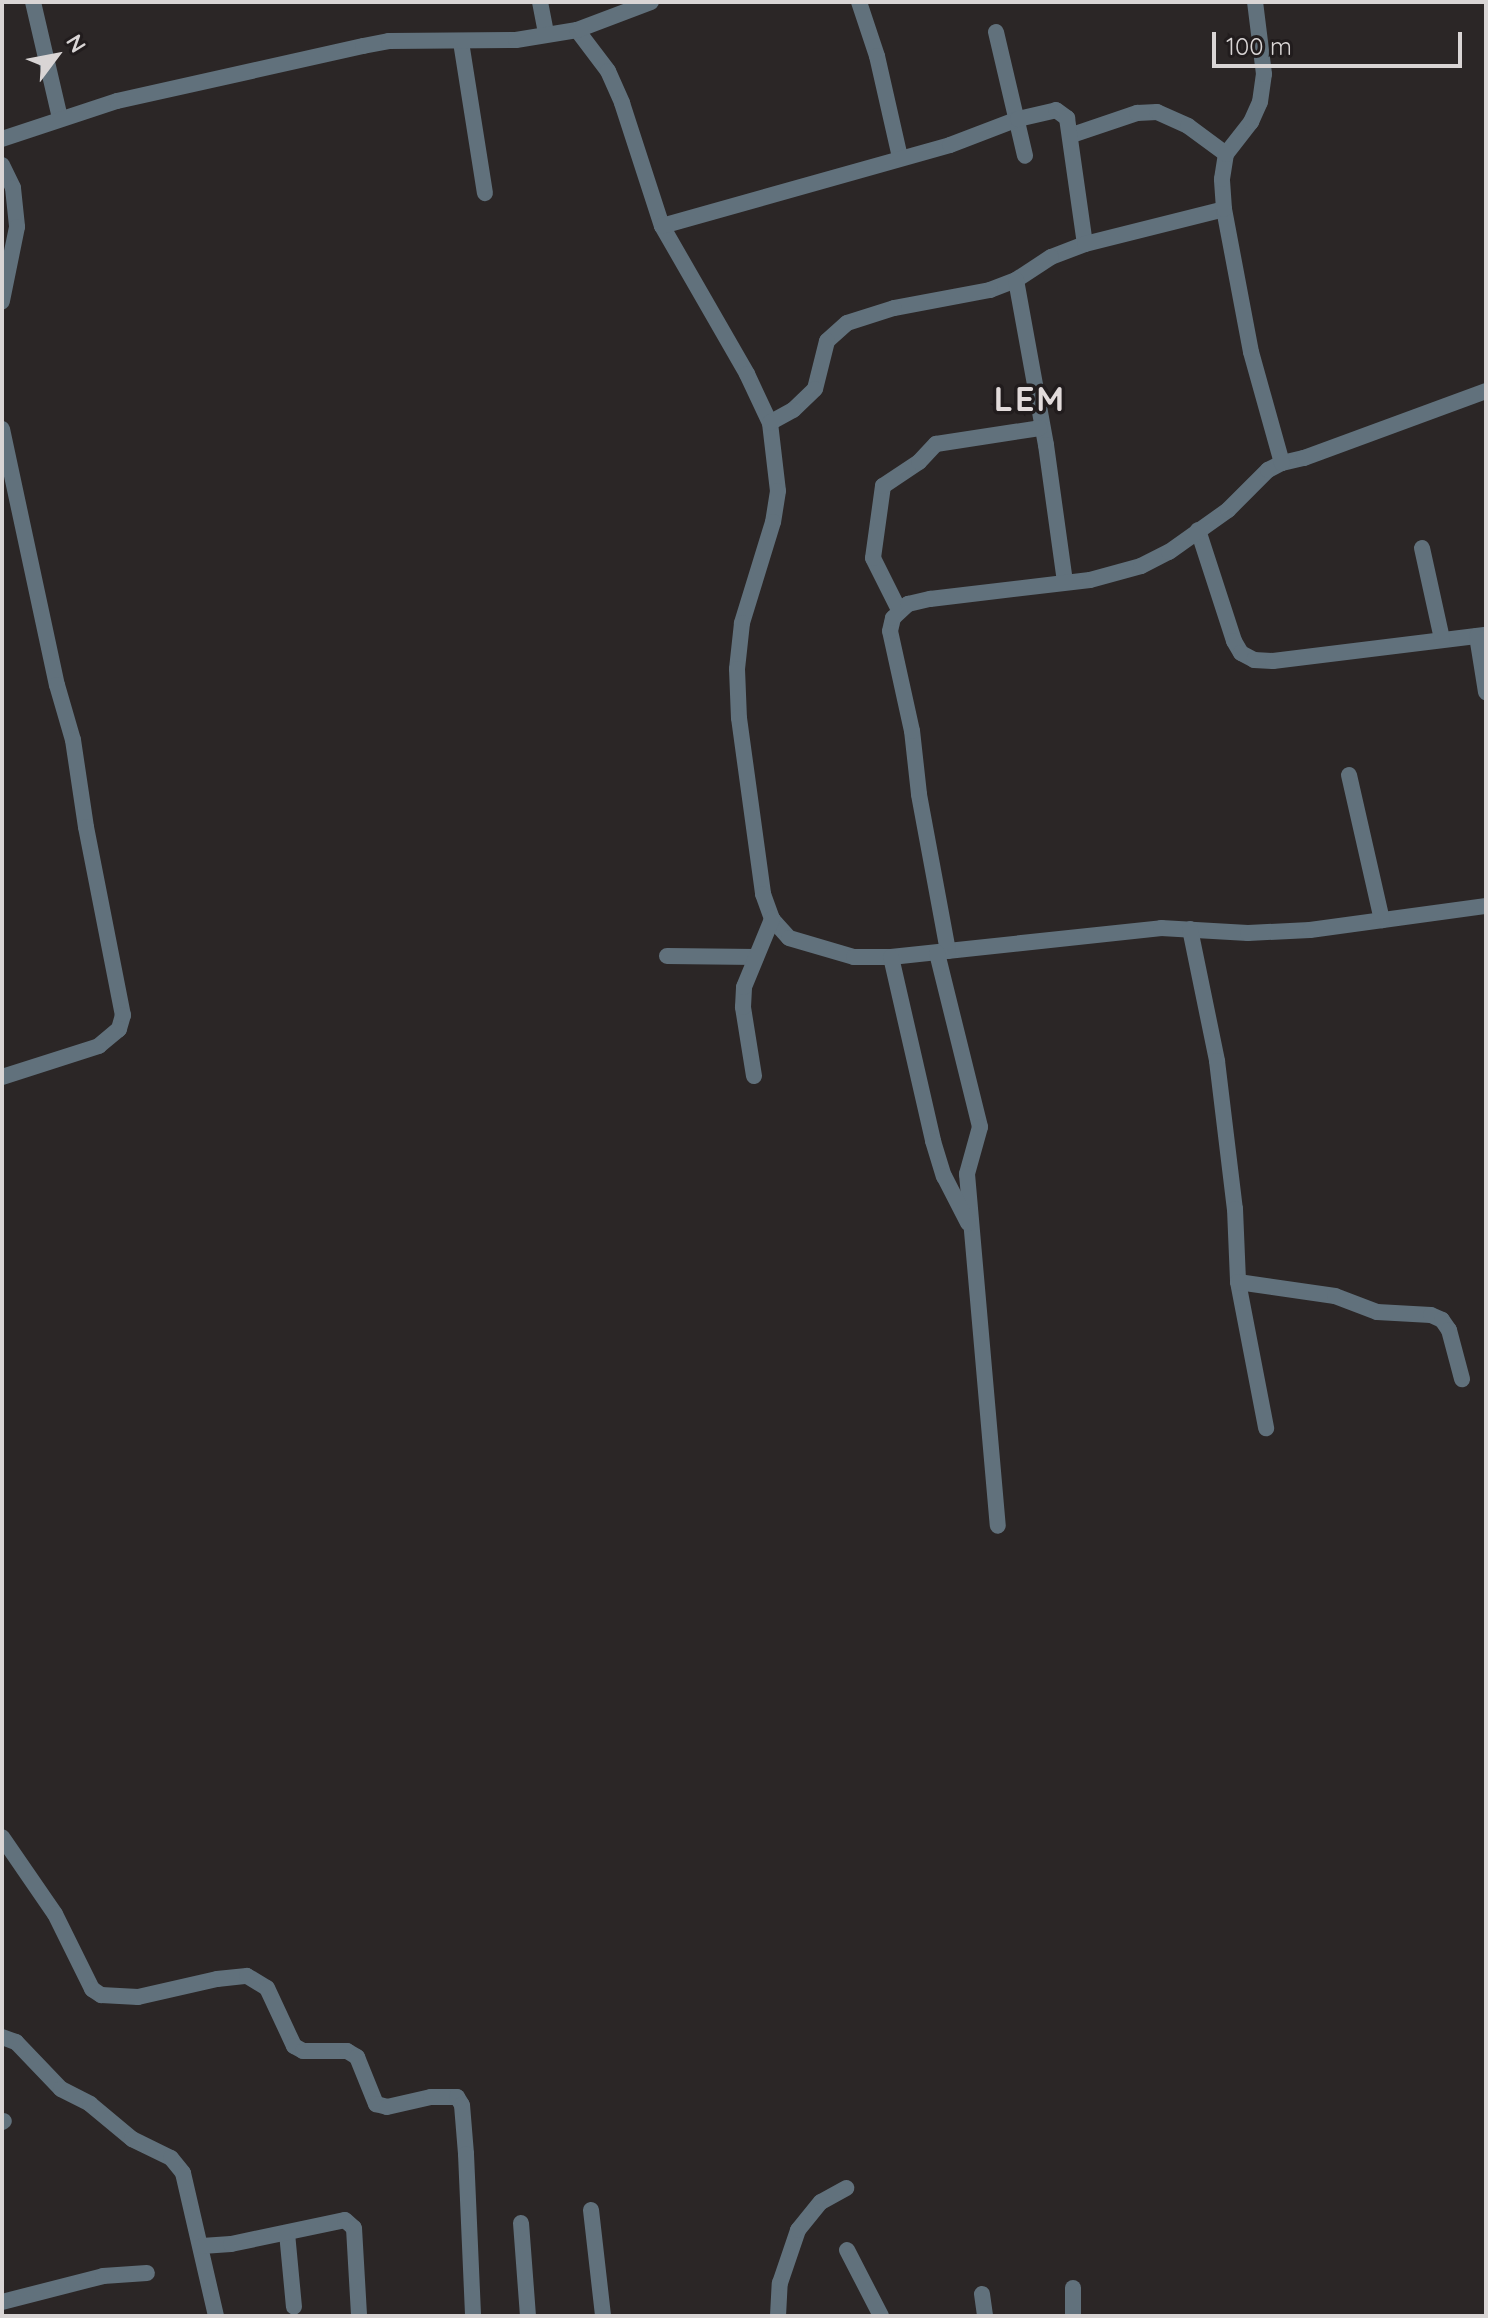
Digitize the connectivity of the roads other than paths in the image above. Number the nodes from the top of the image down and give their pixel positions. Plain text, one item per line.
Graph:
1 (33, 2) edge
2 (540, 2) edge
3 (651, 2) edge
4 (859, 2) edge
5 (1255, 2) edge
6 (577, 30) junction
7 (996, 32) dead end
8 (546, 34) junction
9 (461, 42) junction
10 (60, 118) junction
11 (1018, 119) junction
12 (1072, 135) junction
13 (2, 139) edge
14 (1226, 154) junction
15 (1025, 156) dead end
16 (900, 157) junction
17 (2, 165) edge
18 (485, 193) dead end
19 (1224, 209) junction
20 (662, 226) junction
21 (1085, 244) junction
22 (1016, 280) junction
23 (2, 301) edge
24 (1486, 391) edge
25 (770, 423) junction
26 (1040, 428) junction
27 (2, 429) edge
28 (1282, 463) junction
29 (1198, 530) junction
30 (1422, 548) dead end
31 (1065, 582) junction
32 (899, 610) junction
33 (1481, 636) edge
34 (1442, 639) junction
35 (1486, 692) edge
36 (1349, 775) dead end
37 (1486, 906) edge
38 (772, 919) junction
39 (1382, 920) junction
40 (1190, 929) junction
41 (943, 952) junction
42 (667, 956) dead end
43 (756, 957) junction
44 (891, 957) junction
45 (754, 1076) dead end
46 (2, 1077) edge
47 (970, 1228) junction
48 (1238, 1282) junction
49 (1462, 1379) dead end
50 (1266, 1428) dead end
51 (998, 1526) dead end
52 (2, 1837) edge
53 (2, 2037) edge
54 (846, 2188) dead end
55 (591, 2210) dead end
56 (521, 2223) dead end
57 (287, 2233) junction
58 (202, 2246) junction
59 (847, 2250) dead end
60 (147, 2273) dead end
61 (1073, 2288) dead end
62 (982, 2294) dead end
63 (2, 2302) edge
64 (294, 2307) dead end
65 (216, 2316) edge
66 (359, 2316) edge
67 (473, 2316) edge
68 (528, 2316) edge
69 (603, 2316) edge
70 (778, 2316) edge
71 (881, 2316) edge
72 (985, 2316) edge
73 (1073, 2316) edge

1 - 10 street
2 - 8 street
3 - 6 street
4 - 16 street
5 - 14 street
6 - 8 street
6 - 20 street
7 - 11 street
8 - 9 street
9 - 10 street
9 - 18 street
10 - 13 street
11 - 12 street
11 - 15 street
11 - 16 street
12 - 14 street
12 - 21 street
14 - 19 street
16 - 20 street
17 - 23 street
19 - 21 street
19 - 28 street
20 - 25 street
21 - 22 street
22 - 25 street
22 - 26 street
24 - 28 street
25 - 38 street
26 - 31 street
26 - 32 street
27 - 46 street
28 - 29 street
29 - 31 street
29 - 34 street
30 - 34 street
31 - 32 street
32 - 41 street
33 - 34 street
33 - 35 street
36 - 39 street
37 - 39 street
38 - 43 street
38 - 44 street
39 - 40 street
40 - 41 street
40 - 48 street
41 - 44 street
41 - 47 street
42 - 43 street
43 - 45 street
44 - 47 street
47 - 51 street
48 - 49 street
48 - 50 street
52 - 67 street
53 - 58 street
54 - 70 street
55 - 69 street
56 - 68 street
57 - 58 street
57 - 64 street
57 - 66 street
58 - 65 street
59 - 71 street
60 - 63 street
61 - 73 street
62 - 72 street

